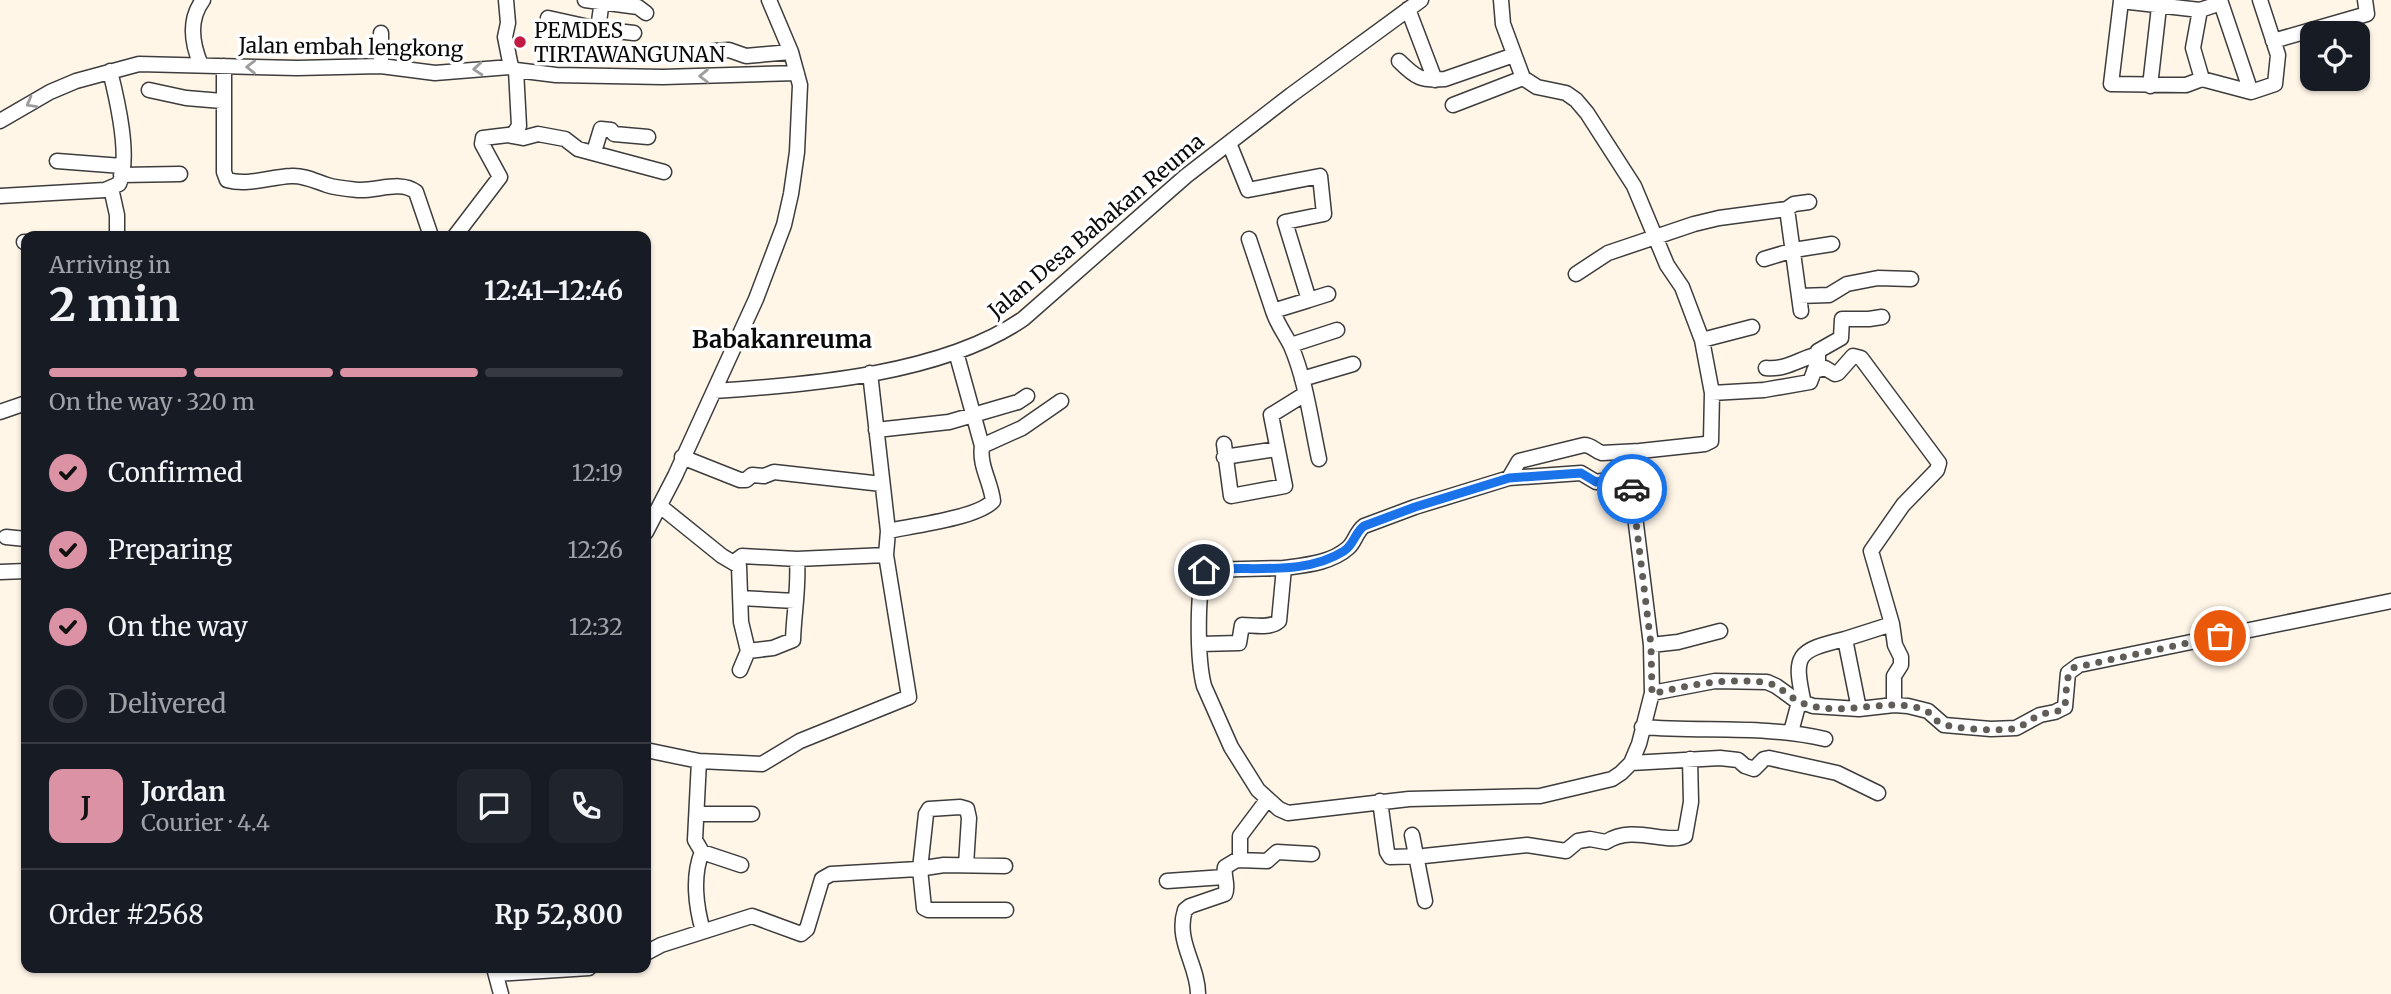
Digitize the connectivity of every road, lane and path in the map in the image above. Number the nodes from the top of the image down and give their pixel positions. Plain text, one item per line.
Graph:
1 (203, 0) edge
2 (506, 0) edge
3 (585, 0) edge
4 (769, 0) edge
5 (1421, 0) edge
6 (1500, 0) edge
7 (2260, 0) edge
8 (2365, 0) edge
9 (602, 1) edge
10 (2220, 1) edge
11 (2159, 7) junction
12 (1408, 9) junction
13 (2200, 10) junction
14 (646, 13) dead end
15 (548, 18) dead end
16 (598, 29) junction
17 (381, 33) dead end
18 (634, 33) dead end
19 (2273, 41) junction
20 (738, 48) junction
21 (713, 51) dead end
22 (791, 52) junction
23 (1514, 55) junction
24 (1399, 61) dead end
25 (201, 65) junction
26 (224, 66) junction
27 (382, 66) junction
28 (514, 68) junction
29 (110, 71) junction
30 (797, 73) junction
31 (741, 75) junction
32 (1523, 78) junction
33 (2202, 79) junction
34 (1435, 80) junction
35 (2150, 86) junction
36 (149, 90) dead end
37 (2250, 92) junction
38 (222, 101) junction
39 (1454, 105) dead end
40 (0, 121) edge
41 (512, 136) junction
42 (648, 137) dead end
43 (1229, 143) junction
44 (594, 152) junction
45 (57, 161) dead end
46 (122, 170) junction
47 (664, 172) dead end
48 (180, 174) dead end
49 (111, 188) junction
50 (0, 196) edge
51 (1809, 202) dead end
52 (1787, 209) junction
53 (117, 231) edge
54 (429, 231) edge
55 (459, 231) edge
56 (1656, 237) junction
57 (1249, 239) dead end
58 (1832, 244) dead end
59 (1794, 250) junction
60 (1764, 259) dead end
61 (1576, 275) dead end
62 (1911, 279) dead end
63 (1328, 294) dead end
64 (1309, 300) junction
65 (1273, 311) junction
66 (1882, 317) dead end
67 (1752, 327) dead end
68 (1337, 330) dead end
69 (1702, 340) junction
70 (1290, 345) junction
71 (956, 352) junction
72 (1818, 355) junction
73 (1353, 364) dead end
74 (1766, 369) dead end
75 (1814, 371) junction
76 (870, 373) junction
77 (1303, 386) junction
78 (714, 391) junction
79 (1712, 393) junction
80 (1027, 396) dead end
81 (1061, 401) dead end
82 (21, 405) edge
83 (0, 412) edge
84 (973, 416) junction
85 (876, 430) junction
86 (982, 446) junction
87 (1277, 449) junction
88 (1640, 451) junction
89 (682, 457) junction
90 (1319, 459) dead end
91 (1631, 476) junction
92 (1509, 478) junction
93 (882, 484) junction
94 (660, 506) junction
95 (651, 523) edge
96 (888, 531) junction
97 (6, 537) dead end
98 (21, 538) edge
99 (887, 555) junction
100 (797, 559) junction
101 (734, 562) junction
102 (1284, 568) junction
103 (21, 571) edge
104 (0, 572) edge
105 (740, 598) junction
106 (795, 601) junction
107 (2391, 601) edge
108 (1892, 624) junction
109 (1720, 631) dead end
110 (1845, 639) junction
111 (1200, 643) junction
112 (1651, 645) junction
113 (748, 651) junction
114 (740, 670) dead end
115 (1652, 694) junction
116 (1801, 703) junction
117 (1894, 705) junction
118 (1859, 709) junction
119 (1642, 727) junction
120 (1791, 732) junction
121 (1825, 739) dead end
122 (651, 751) edge
123 (1690, 759) junction
124 (699, 761) junction
125 (1631, 763) junction
126 (1878, 793) dead end
127 (1268, 800) junction
128 (1380, 802) junction
129 (697, 814) junction
130 (751, 814) dead end
131 (1412, 835) dead end
132 (702, 852) junction
133 (1312, 853) dead end
134 (1415, 856) junction
135 (1238, 860) junction
136 (741, 865) dead end
137 (966, 865) junction
138 (1005, 866) dead end
139 (920, 869) junction
140 (1224, 877) junction
141 (1167, 881) dead end
142 (1425, 901) dead end
143 (1006, 910) dead end
144 (703, 931) junction
145 (651, 950) edge
146 (496, 973) edge
147 (501, 994) edge
148 (1198, 994) edge

1 - 25 street
2 - 28 street
3 - 9 street
4 - 22 street
5 - 12 street, Jalan Desa Babakan Reuma
6 - 23 street
7 - 19 street
8 - 19 street
9 - 14 street
9 - 16 street
10 - 13 street
10 - 37 street
11 - 13 street
11 - 35 street
11 - 35 street
12 - 34 street
12 - 43 street, Jalan Desa Babakan Reuma
13 - 33 street
15 - 16 street
16 - 18 street
17 - 27 street
19 - 37 street
20 - 21 street
20 - 22 street
20 - 31 street
22 - 30 street
23 - 32 street
23 - 34 street
24 - 34 street
25 - 26 street, Jalan embah lengkong
25 - 29 street, Jalan embah lengkong
27 -> 26 street, Jalan embah lengkong
26 - 38 street
28 -> 27 street, Jalan embah lengkong
31 -> 28 street, Jalan embah lengkong
28 - 41 street
29 -> 40 street, Jalan embah lengkong
29 - 46 street
30 - 31 street, Jalan embah lengkong
30 - 78 street
32 - 39 street
32 - 56 street
33 - 35 street
33 - 37 street
36 - 38 street
38 - 54 street
41 - 44 street
41 - 55 street
42 - 44 street
43 - 64 street
43 - 71 street, Jalan Desa Babakan Reuma
44 - 47 street
45 - 46 street
46 - 48 street
46 - 49 street
49 - 50 street
49 - 53 street
51 - 52 street
52 - 56 street
52 - 59 street
56 - 61 street
56 - 69 street
57 - 65 street
58 - 59 street
59 - 60 street
59 - 62 street
63 - 64 street
64 - 65 street
65 - 70 street
66 - 72 street
67 - 69 street
68 - 70 street
69 - 79 street
70 - 77 street
71 - 76 street, Jalan Desa Babakan Reuma
71 - 84 street
72 - 74 street
72 - 75 street
73 - 77 street
75 - 79 street
75 - 108 street
76 - 78 street, Jalan Desa Babakan Reuma
76 - 85 street
77 - 87 street
77 - 90 street
78 - 89 street
79 - 88 street
80 - 84 street
81 - 86 street
82 - 83 street
84 - 85 street
84 - 86 street
85 - 93 street
86 - 96 street
87 - 87 street
88 - 91 street
88 - 92 street
89 - 93 street
89 - 94 street
91 - 92 street
91 - 112 street
92 - 102 street
93 - 96 street
94 - 95 street
94 - 101 street
96 - 99 street
97 - 98 street
99 - 100 street
99 - 124 street
100 - 101 street
100 - 106 street
101 - 105 street
102 - 111 street
102 - 111 street
103 - 104 street
105 - 106 street
105 - 113 street
106 - 113 street
107 - 117 street
108 - 110 street
108 - 117 street
109 - 112 street
110 - 116 street
110 - 118 street
111 - 127 street
112 - 115 street
113 - 114 street
115 - 116 street
115 - 119 street
116 - 118 street
116 - 120 street
117 - 118 street
119 - 120 street
119 - 125 street
120 - 121 street
122 - 124 street
123 - 125 street
123 - 126 street
123 - 134 street
124 - 129 street
125 - 128 street
127 - 128 street
127 - 135 street
128 - 134 street
129 - 130 street
129 - 132 street
131 - 134 street
132 - 136 street
132 - 144 street
133 - 135 street
134 - 142 street
135 - 140 street
137 - 138 street
137 - 139 street
137 - 139 street
139 - 143 street
139 - 144 street
140 - 141 street
140 - 148 street
144 - 145 street
146 - 147 street

